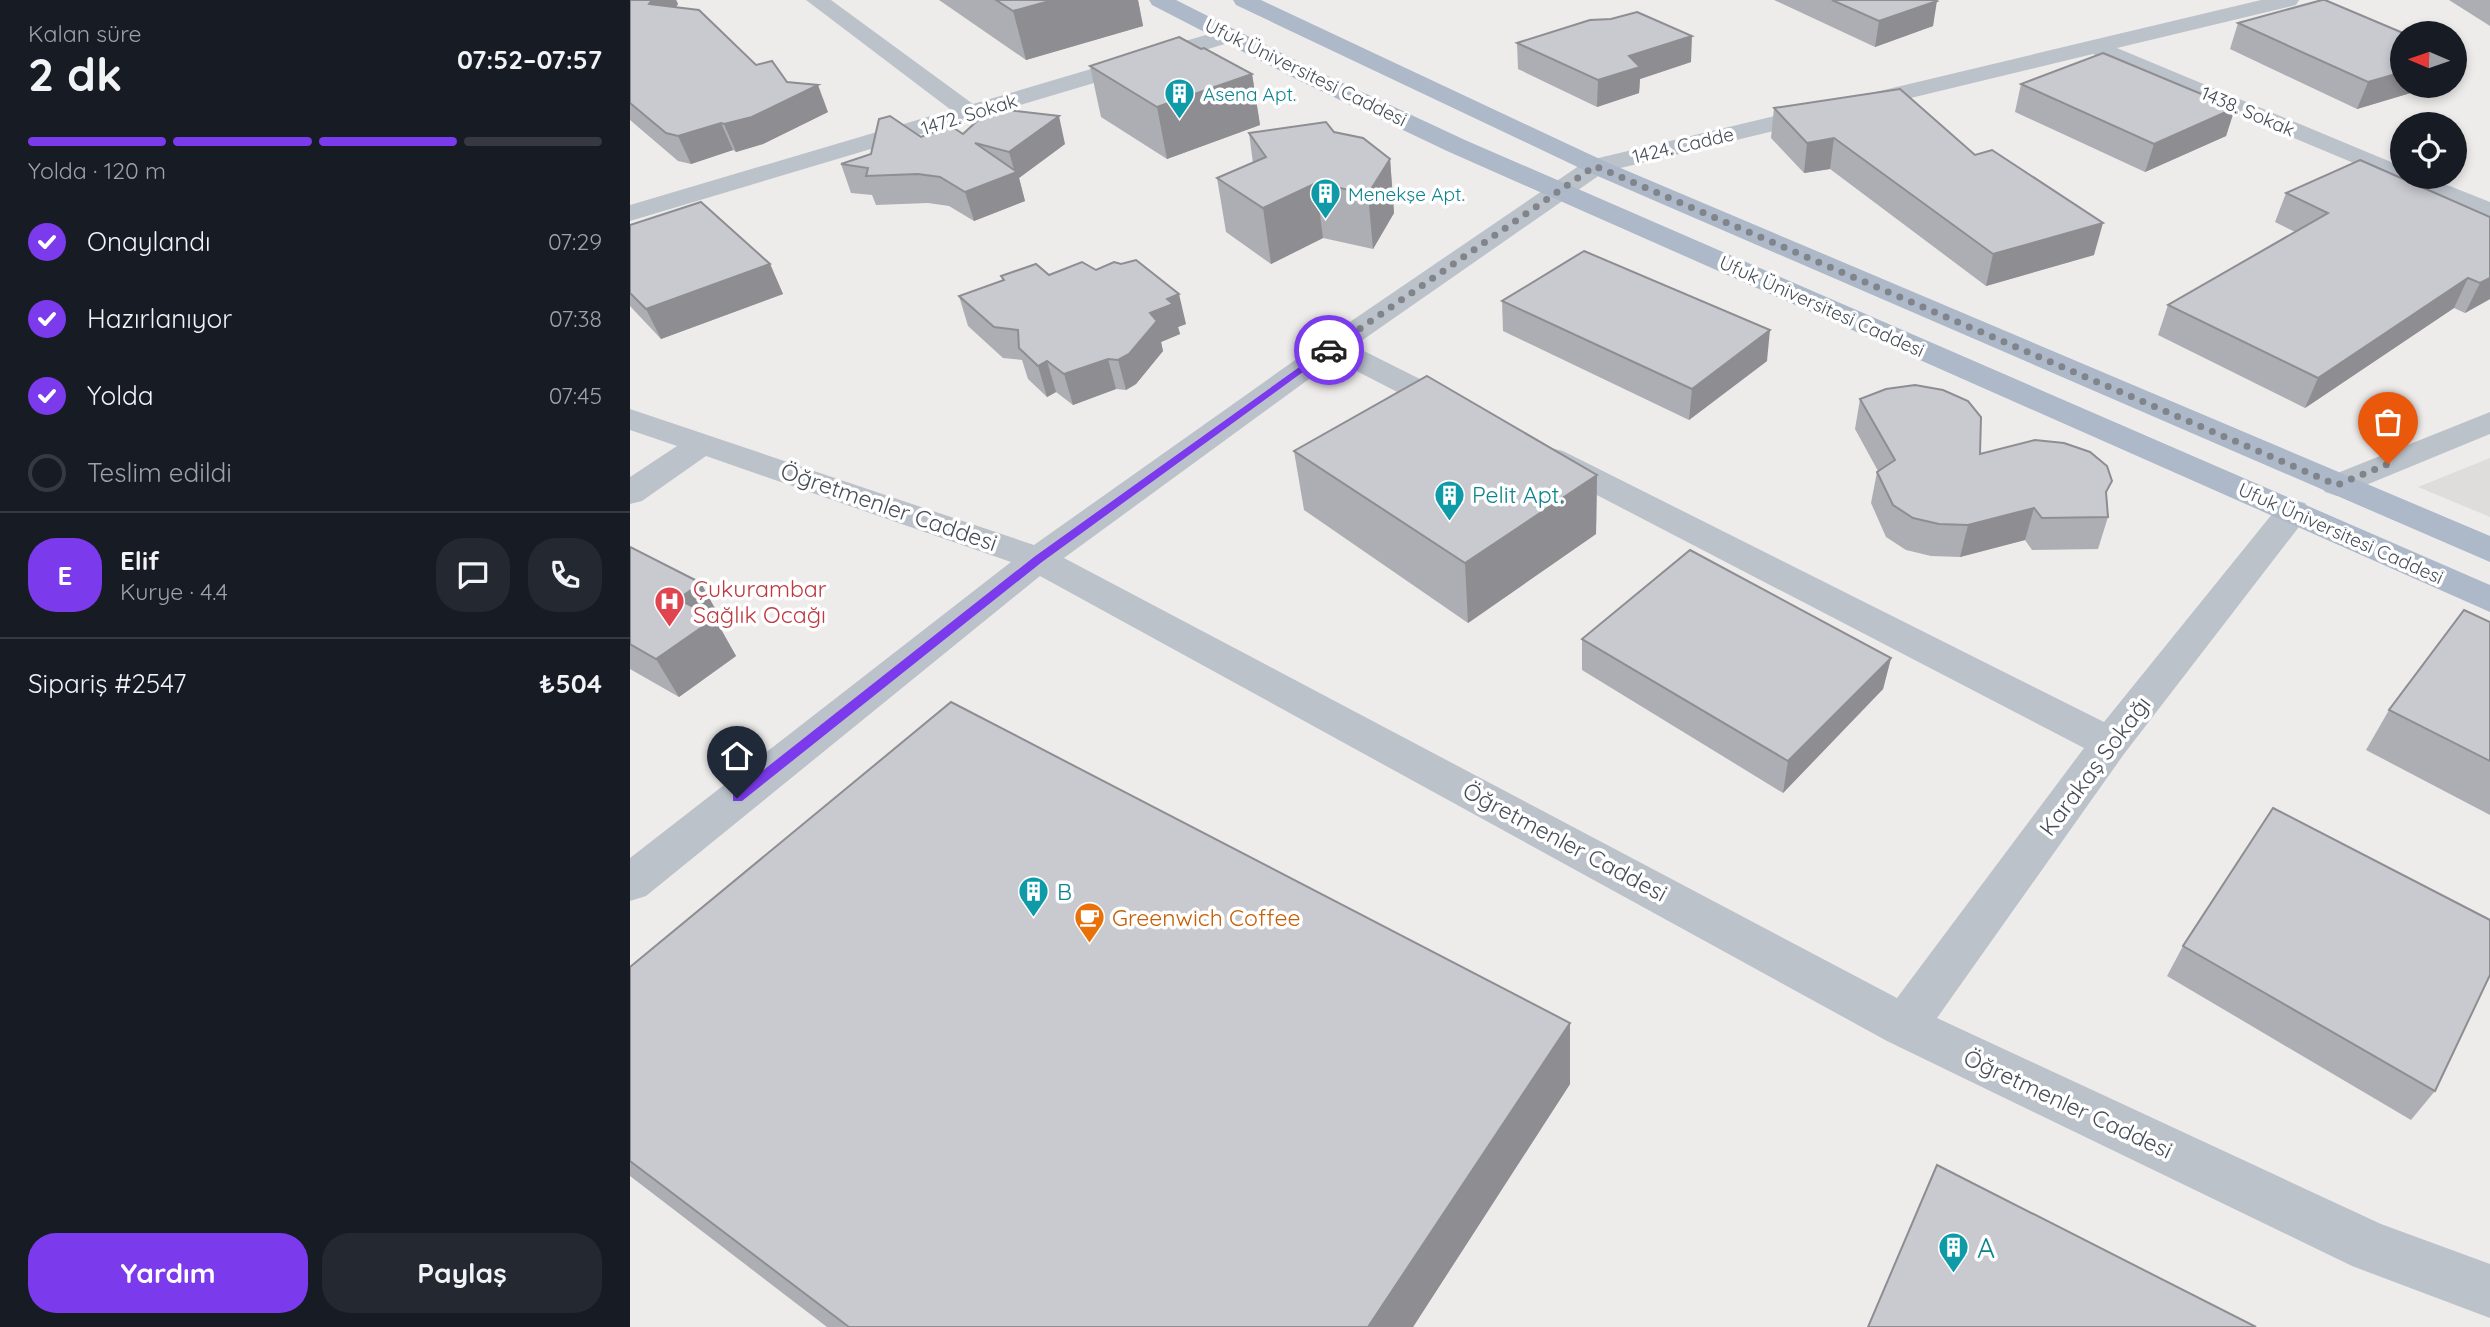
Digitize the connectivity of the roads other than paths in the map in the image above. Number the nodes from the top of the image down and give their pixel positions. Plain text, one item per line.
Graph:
1 (817, 0) edge
2 (1160, 0) edge
3 (1244, 0) edge
4 (2288, 0) edge
5 (1227, 36) junction
6 (2094, 46) junction
7 (972, 114) junction
8 (1595, 166) junction
9 (2390, 170) edge
10 (2435, 189) edge
11 (1559, 192) junction
12 (2490, 212) edge
13 (630, 213) edge
14 (1333, 347) junction
15 (630, 419) edge
16 (1481, 422) edge
17 (2490, 422) edge
18 (1518, 441) edge
19 (704, 443) junction
20 (2337, 485) junction
21 (630, 493) edge
22 (2292, 511) junction
23 (2490, 550) edge
24 (1038, 559) junction
25 (2490, 600) edge
26 (2110, 743) junction
27 (630, 883) edge
28 (1904, 1026) junction
29 (2490, 1292) edge

1 - 7 street
2 - 5 main road, Ufuk Üniversitesi Caddesi
3 - 8 main road, Ufuk Üniversitesi Caddesi
4 - 6 street, 1424. Cadde
5 - 7 street, 1472. Sokak
5 - 11 main road, Ufuk Üniversitesi Caddesi
6 - 8 street, 1424. Cadde
6 - 9 street, 1438. Sokak
7 - 13 street, 1472. Sokak
8 - 11 street, 1424. Cadde
8 - 20 main road, Ufuk Üniversitesi Caddesi
10 - 12 street, 1438. Sokak
11 - 14 street, 1424. Cadde
11 - 22 main road, Ufuk Üniversitesi Caddesi
14 - 16 street
14 - 24 street, 1424. Cadde
15 - 19 street, Öğretmenler Caddesi
17 - 20 street
18 - 26 street
19 - 21 street
19 - 24 street, Öğretmenler Caddesi
20 - 23 main road, Ufuk Üniversitesi Caddesi
22 - 25 main road, Ufuk Üniversitesi Caddesi
22 - 26 street, Karakaş Sokağı
24 - 27 street, 1424. Cadde
24 - 28 street, Öğretmenler Caddesi
26 - 28 street, Karakaş Sokağı
28 - 29 street, Öğretmenler Caddesi

